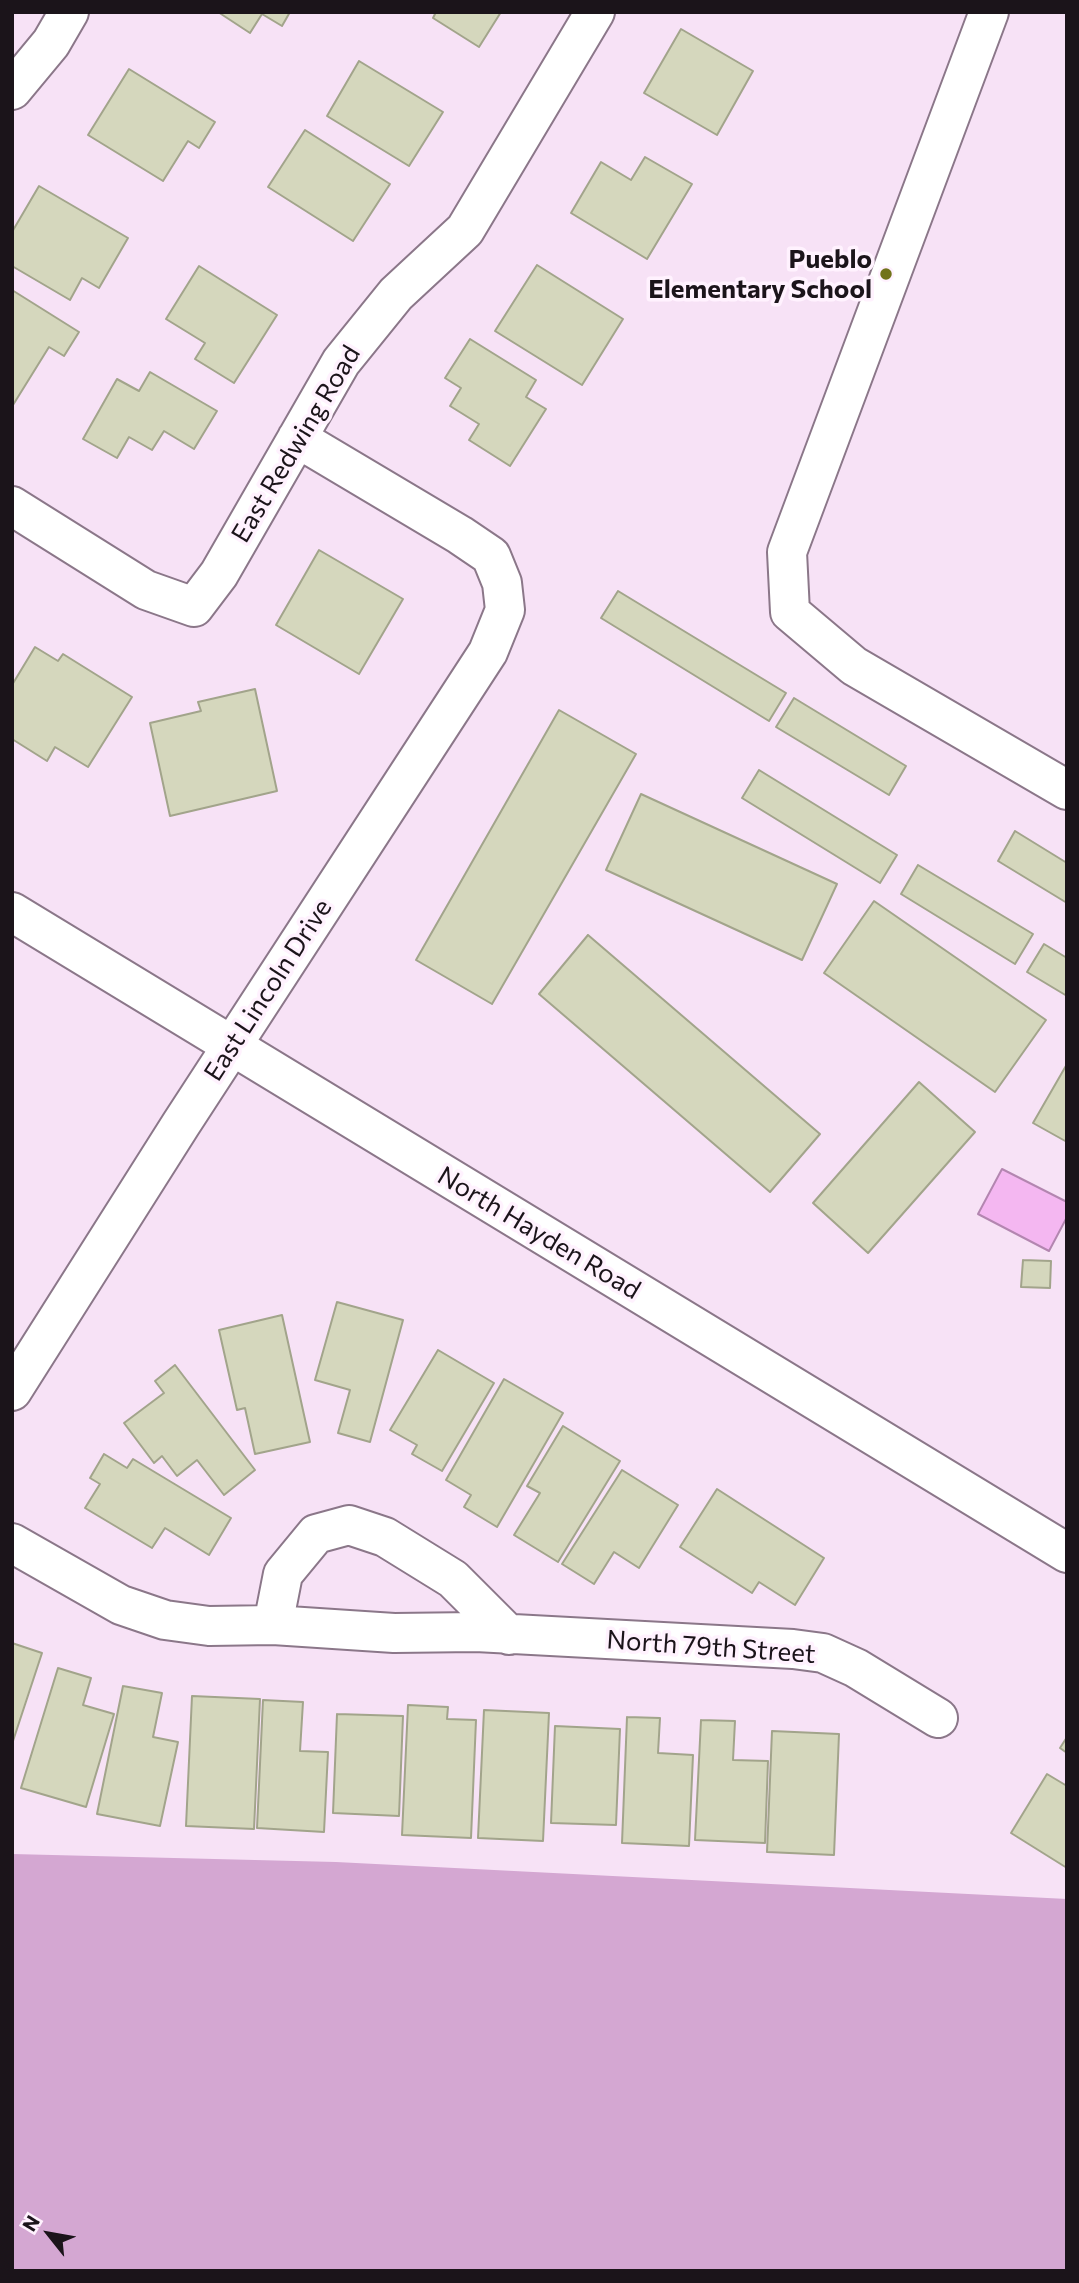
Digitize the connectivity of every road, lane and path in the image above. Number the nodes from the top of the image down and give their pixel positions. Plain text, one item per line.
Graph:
1 (69, 12) edge
2 (595, 12) edge
3 (989, 12) edge
4 (12, 90) edge
5 (297, 438) junction
6 (12, 506) edge
7 (1067, 790) edge
8 (12, 912) edge
9 (232, 1046) junction
10 (12, 1391) edge
11 (12, 1543) edge
12 (1067, 1553) edge
13 (272, 1625) junction
14 (509, 1635) junction
15 (938, 1718) dead end

1 - 4 street
2 - 5 street, East Redwing Road
3 - 7 street
5 - 6 street, East Redwing Road
5 - 9 street, East Lincoln Drive
8 - 9 street, North Hayden Road
9 - 10 street, East Lincoln Drive
9 - 12 street, North Hayden Road
11 - 13 street, North 79th Street
13 - 14 street, North 79th Street
13 - 14 street
14 - 15 street, North 79th Street

